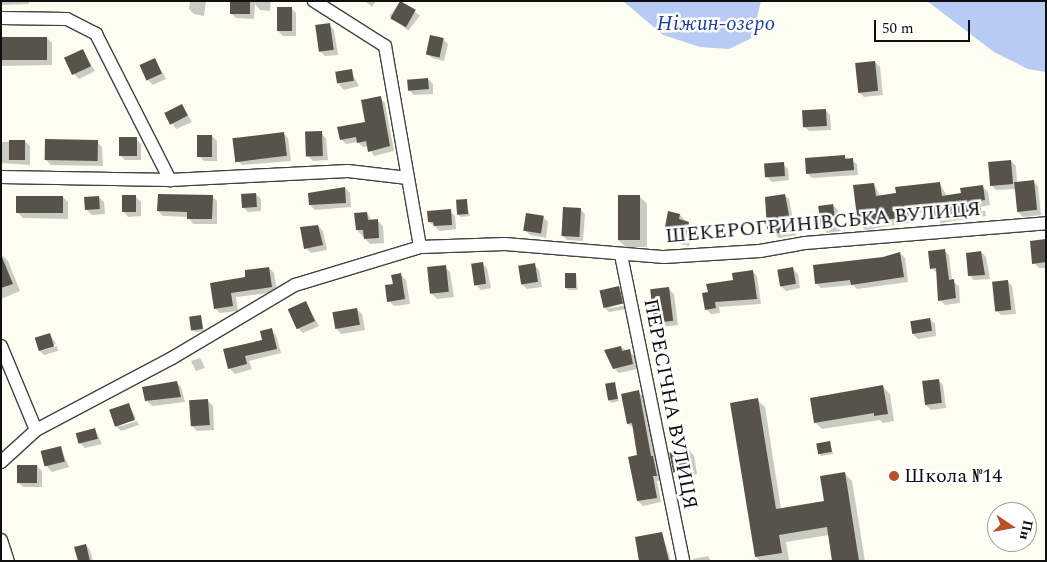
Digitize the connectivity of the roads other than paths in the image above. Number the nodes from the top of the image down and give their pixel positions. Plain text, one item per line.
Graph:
1 (314, 1) edge
2 (1, 18) edge
3 (1, 178) edge
4 (408, 178) junction
5 (170, 180) junction
6 (1046, 223) edge
7 (420, 247) junction
8 (621, 255) junction
9 (1, 346) edge
10 (36, 430) junction
11 (1, 462) edge
12 (1, 540) edge
13 (8, 561) edge
14 (683, 561) edge

1 - 4 street
2 - 5 street
3 - 5 street
4 - 5 street
4 - 7 street
6 - 8 street, ШЕКЕРОГРИНІВСЬКА ВУЛИЦЯ
7 - 8 street, ШЕКЕРОГРИНІВСЬКА ВУЛИЦЯ
7 - 10 street, ШЕКЕРОГРИНІВСЬКА ВУЛИЦЯ
8 - 14 street, ПЕРЕСІЧНА ВУЛИЦЯ
9 - 10 street
10 - 11 street, ШЕКЕРОГРИНІВСЬКА ВУЛИЦЯ
12 - 13 street

